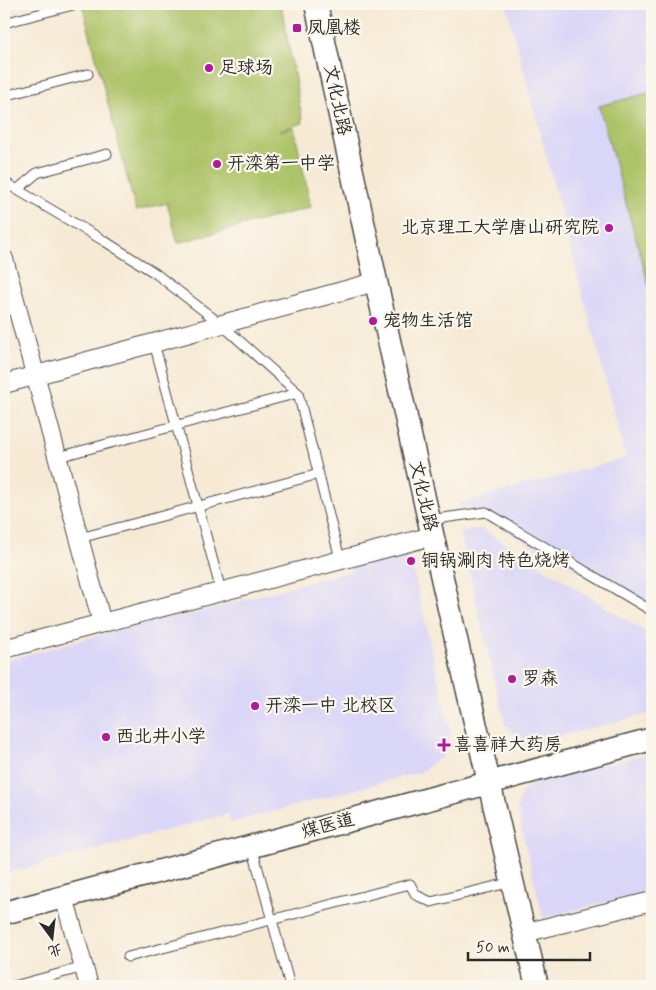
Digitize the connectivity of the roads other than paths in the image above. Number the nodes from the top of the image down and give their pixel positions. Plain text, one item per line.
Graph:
1 (316, 4) edge
2 (73, 5) dead end
3 (4, 23) edge
4 (88, 74) dead end
5 (4, 96) edge
6 (107, 154) dead end
7 (4, 182) edge
8 (17, 190) junction
9 (4, 259) edge
10 (375, 282) junction
11 (222, 325) junction
12 (154, 343) junction
13 (36, 376) junction
14 (4, 384) edge
15 (298, 393) junction
16 (177, 425) junction
17 (58, 457) junction
18 (319, 474) junction
19 (198, 506) junction
20 (430, 528) junction
21 (80, 538) junction
22 (340, 559) junction
23 (221, 591) junction
24 (652, 611) edge
25 (102, 623) junction
26 (4, 649) edge
27 (652, 738) edge
28 (489, 783) junction
29 (252, 846) junction
30 (512, 882) junction
31 (64, 897) junction
32 (652, 900) edge
33 (4, 913) edge
34 (272, 919) junction
35 (524, 933) junction
36 (128, 957) dead end
37 (84, 967) junction
38 (14, 986) edge
39 (89, 986) edge
40 (290, 986) edge
41 (537, 986) edge

1 - 10 street, 文化北路
2 - 3 lane
4 - 5 lane
6 - 8 lane
7 - 8 lane
8 - 11 lane
9 - 13 street
10 - 11 street
10 - 20 street, 文化北路
11 - 12 street
11 - 15 lane
12 - 13 street
12 - 16 lane
13 - 14 street
13 - 17 street
15 - 16 lane
15 - 18 lane
16 - 17 lane
16 - 19 lane
17 - 21 street
18 - 19 lane
18 - 22 lane
19 - 21 lane
19 - 23 lane
20 - 22 street
20 - 24 lane
20 - 28 street, 文化北路
21 - 25 street
22 - 23 street
23 - 25 street
25 - 26 street
27 - 28 street, 煤医道
28 - 29 street, 煤医道
28 - 30 street, 文化北路
29 - 31 street, 煤医道
29 - 34 lane
30 - 34 lane
30 - 35 street, 文化北路
31 - 33 street, 煤医道
31 - 37 street
32 - 35 street
34 - 36 lane
34 - 40 lane
35 - 41 street, 文化北路
37 - 38 lane
37 - 39 street

